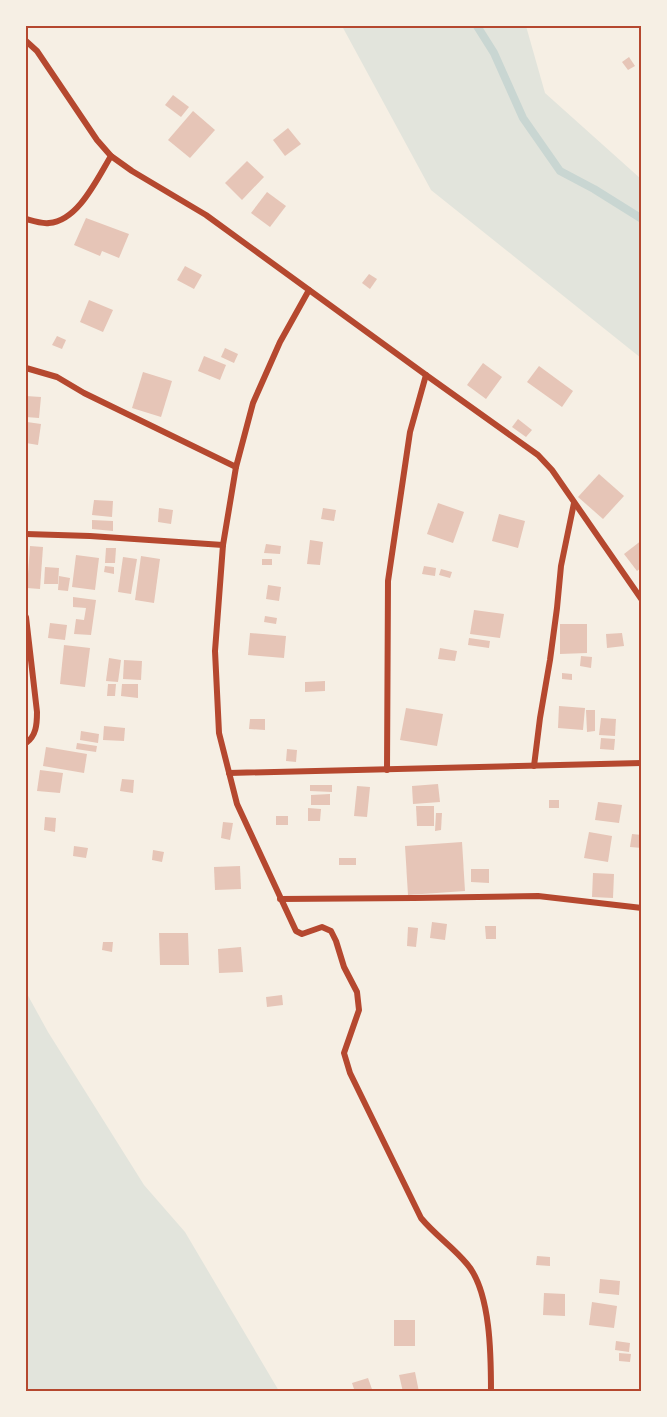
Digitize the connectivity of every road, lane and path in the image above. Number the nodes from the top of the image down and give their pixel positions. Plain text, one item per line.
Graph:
1 (26, 41) edge
2 (111, 156) junction
3 (26, 219) edge
4 (309, 290) junction
5 (26, 368) edge
6 (426, 375) junction
7 (236, 467) junction
8 (574, 503) junction
9 (26, 534) edge
10 (223, 545) junction
11 (642, 600) edge
12 (26, 617) edge
13 (26, 743) edge
14 (642, 763) edge
15 (534, 766) junction
16 (387, 770) junction
17 (230, 773) junction
18 (280, 899) junction
19 (642, 908) edge
20 (491, 1392) edge

1 - 2 street
2 - 3 street
2 - 4 street
4 - 6 street
4 - 7 street
5 - 7 street
6 - 8 street
6 - 16 street
7 - 10 street
8 - 11 street
8 - 15 street
9 - 10 street
10 - 17 street
12 - 13 street
14 - 15 street
15 - 16 street
16 - 17 street
17 - 18 street
18 - 19 street
18 - 20 street

